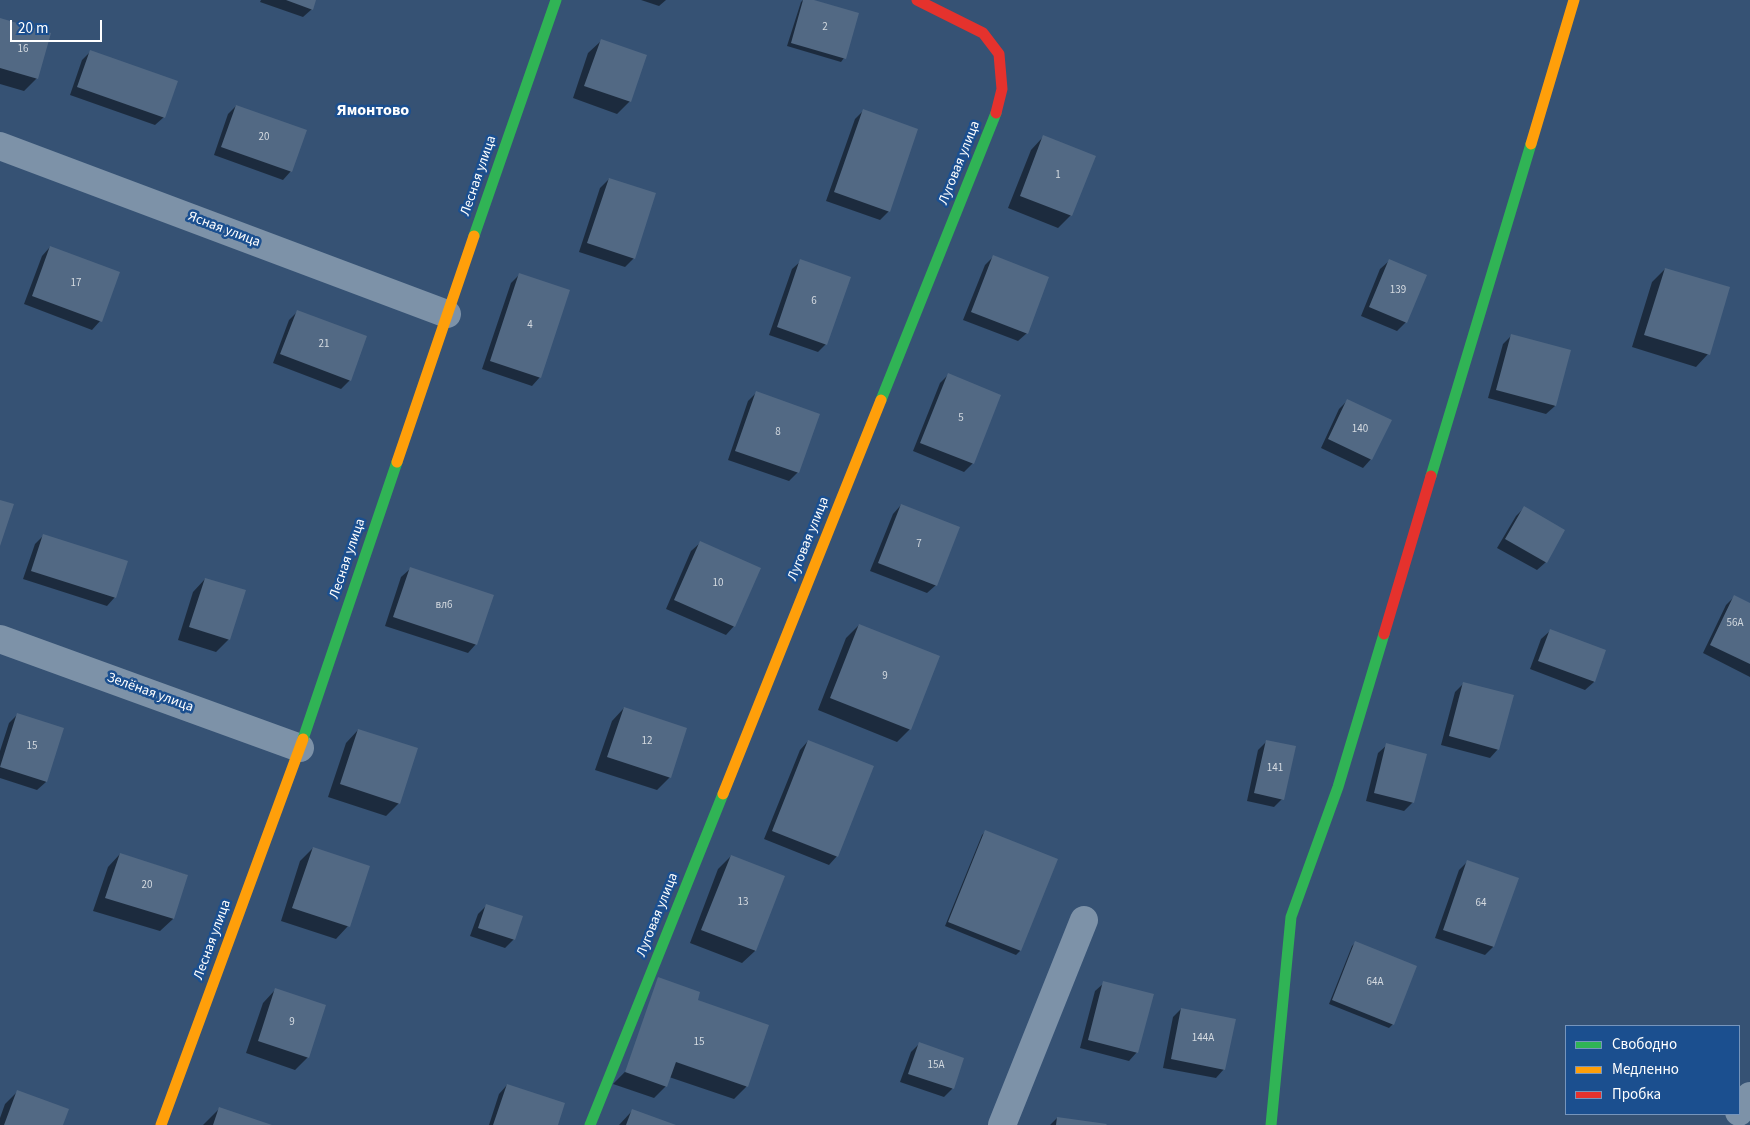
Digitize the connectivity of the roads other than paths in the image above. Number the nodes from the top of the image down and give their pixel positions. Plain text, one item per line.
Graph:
1 (556, 0) edge
2 (917, 0) edge
3 (1574, 0) edge
4 (0, 146) edge
5 (447, 314) junction
6 (0, 638) edge
7 (300, 748) junction
8 (1084, 920) dead end
9 (1750, 1096) edge
10 (1740, 1110) edge
11 (160, 1125) edge
12 (590, 1125) edge
13 (1002, 1125) edge
14 (1272, 1125) edge

1 - 5 street, Лесная улица
2 - 12 street, Луговая улица
3 - 14 street
4 - 5 street, Ясная улица
5 - 7 street, Лесная улица
6 - 7 street, Зелёная улица
7 - 11 street, Лесная улица
8 - 13 street
9 - 10 street

